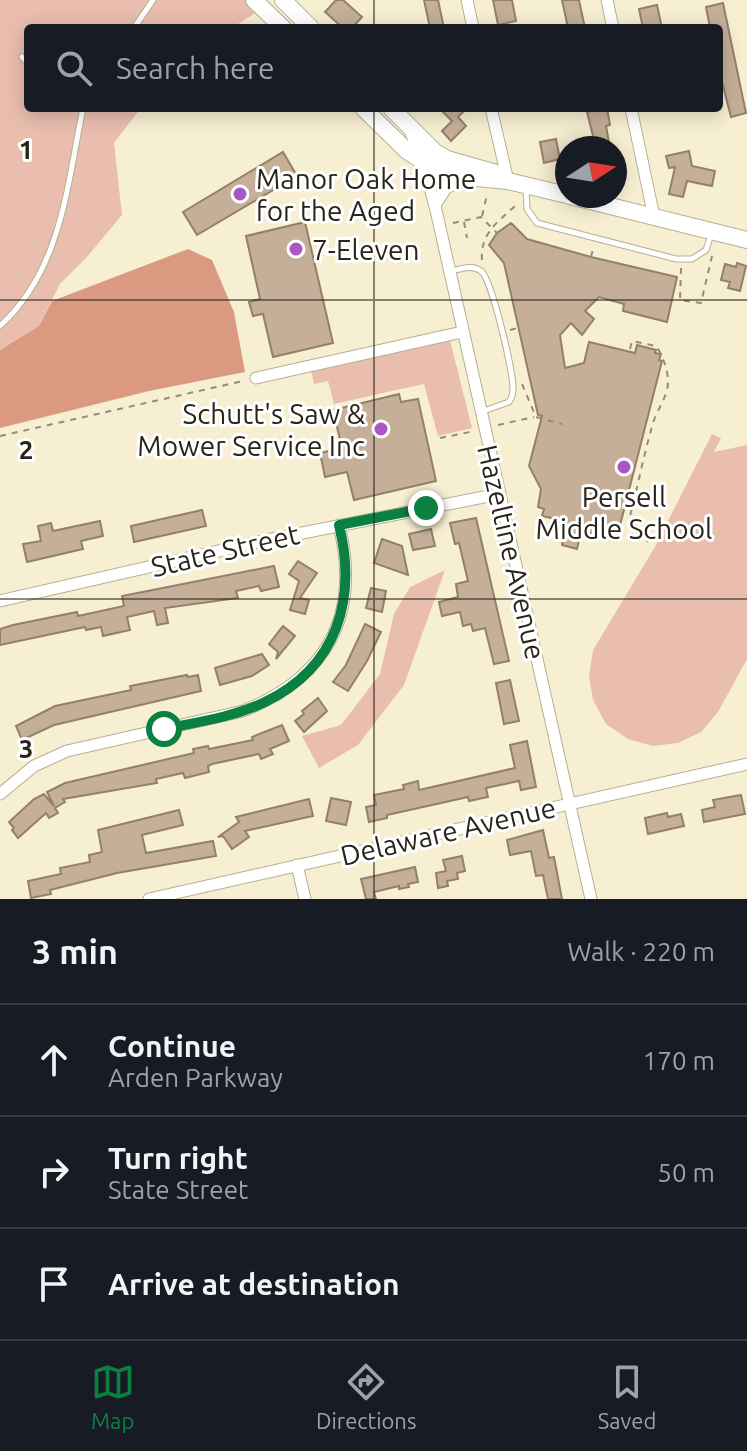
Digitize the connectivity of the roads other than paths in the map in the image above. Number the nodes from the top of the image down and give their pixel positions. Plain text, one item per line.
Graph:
1 (153, 0) edge
2 (254, 0) edge
3 (283, 0) edge
4 (467, 0) edge
5 (607, 0) edge
6 (137, 24) edge
7 (279, 24) edge
8 (307, 24) edge
9 (472, 24) edge
10 (612, 24) edge
11 (81, 112) edge
12 (367, 112) edge
13 (492, 112) edge
14 (632, 112) edge
15 (397, 114) edge
16 (424, 164) junction
17 (469, 177) junction
18 (508, 181) junction
19 (521, 192) junction
20 (555, 195) edge
21 (435, 205) junction
22 (618, 208) edge
23 (654, 217) junction
24 (714, 237) junction
25 (747, 240) edge
26 (449, 271) junction
27 (0, 326) edge
28 (462, 332) junction
29 (256, 378) road end
30 (481, 413) junction
31 (499, 494) junction
32 (339, 525) junction
33 (0, 601) edge
34 (747, 764) edge
35 (0, 794) edge
36 (569, 803) junction
37 (297, 865) junction
38 (149, 899) edge
39 (305, 899) edge
40 (591, 899) edge

1 - 6 lane
2 - 7 street
3 - 8 street
4 - 9 street
5 - 10 street
11 - 27 lane
12 - 16 street
13 - 18 street
14 - 23 street
15 - 16 street, Hazeltine Avenue
15 - 18 street
16 - 17 street
16 - 21 street, Hazeltine Avenue
17 - 18 street
17 - 21 street
18 - 19 street
19 - 20 street
19 - 24 lane
21 - 26 street, Hazeltine Avenue
22 - 23 street
23 - 24 street
24 - 25 street
26 - 28 street, Hazeltine Avenue
26 - 30 lane
28 - 29 street
28 - 30 street, Hazeltine Avenue
30 - 31 street, Hazeltine Avenue
31 - 32 street, State Street
31 - 36 street, Hazeltine Avenue
32 - 33 street, State Street
32 - 35 street
34 - 36 street, Delaware Avenue
36 - 37 street, Delaware Avenue
36 - 40 street, Hazeltine Avenue
37 - 38 street, Delaware Avenue
37 - 39 street

